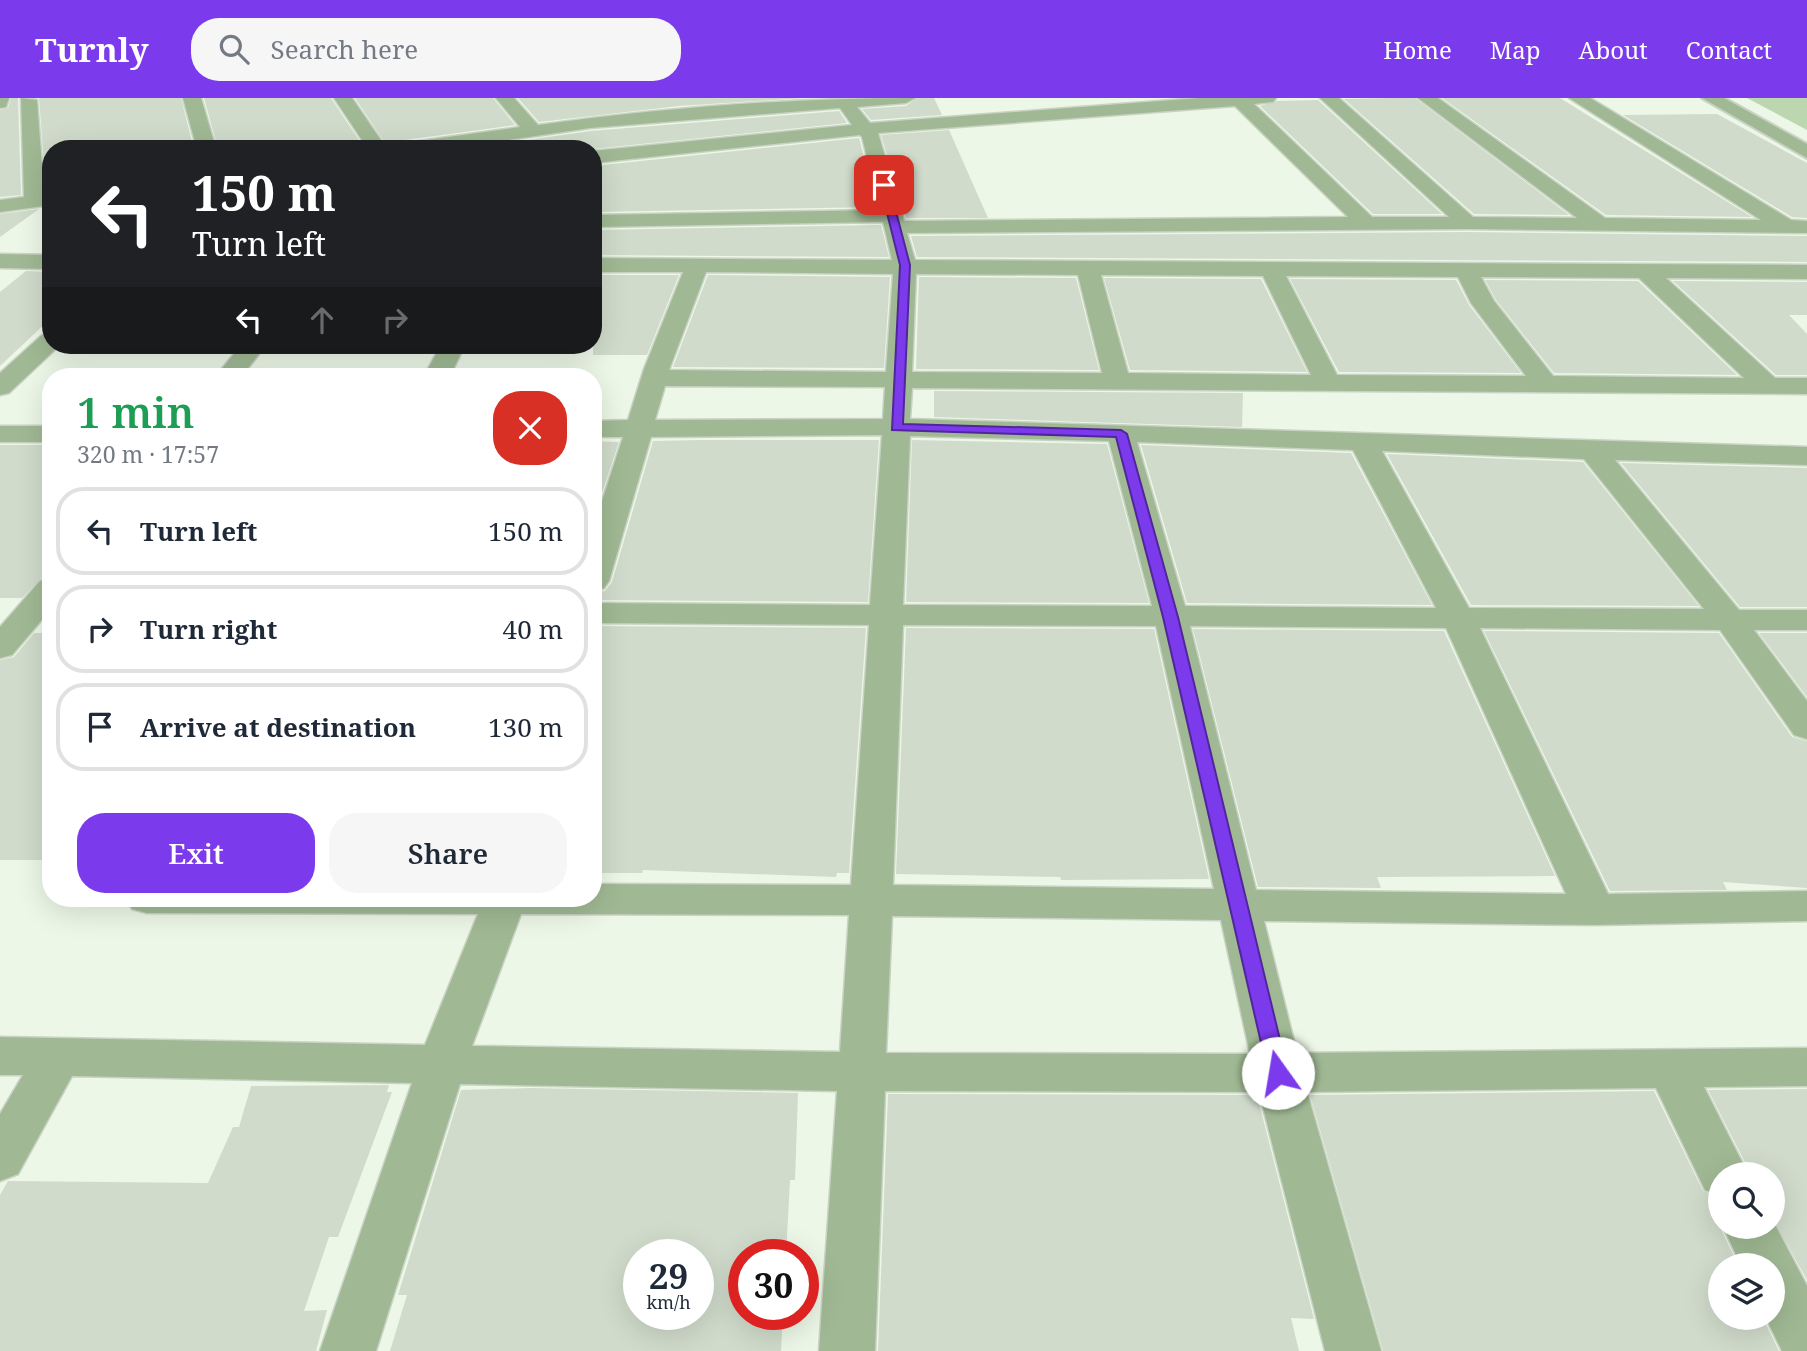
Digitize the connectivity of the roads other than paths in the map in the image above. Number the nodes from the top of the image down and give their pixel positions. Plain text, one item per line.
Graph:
1 (192, 98) edge
2 (343, 98) edge
3 (505, 98) edge
4 (670, 98) edge
5 (906, 98) edge
6 (1266, 98) edge
7 (1329, 98) edge
8 (1427, 98) edge
9 (1578, 98) edge
10 (1711, 98) edge
11 (1747, 98) edge
12 (35, 99) edge
13 (1239, 100) junction
14 (0, 101) edge
15 (843, 101) edge
16 (679, 116) junction
17 (865, 129) junction
18 (1807, 130) edge
19 (533, 131) junction
20 (204, 140) edge
21 (372, 140) edge
22 (469, 140) edge
23 (1807, 152) edge
24 (602, 156) edge
25 (42, 200) edge
26 (0, 206) edge
27 (602, 221) edge
28 (894, 221) junction
29 (1367, 223) junction
30 (1468, 223) junction
31 (1602, 226) junction
32 (1797, 227) edge
33 (0, 261) edge
34 (42, 262) edge
35 (602, 265) edge
36 (697, 265) junction
37 (905, 265) junction
38 (1087, 266) junction
39 (1271, 268) junction
40 (1465, 269) junction
41 (1645, 271) junction
42 (1807, 272) edge
43 (42, 348) edge
44 (247, 354) edge
45 (235, 368) edge
46 (654, 378) junction
47 (899, 381) junction
48 (1328, 382) junction
49 (1118, 383) junction
50 (1547, 386) junction
51 (1768, 386) junction
52 (1807, 386) edge
53 (0, 387) edge
54 (897, 427) junction
55 (602, 429) edge
56 (639, 429) junction
57 (0, 434) edge
58 (42, 434) edge
59 (1121, 434) junction
60 (1362, 441) junction
61 (1594, 453) junction
62 (1807, 456) edge
63 (602, 551) edge
64 (33, 604) edge
65 (602, 613) edge
66 (887, 615) junction
67 (1171, 617) junction
68 (1458, 618) junction
69 (1730, 620) junction
70 (1807, 620) edge
71 (0, 648) edge
72 (1807, 727) edge
73 (602, 899) edge
74 (871, 900) junction
75 (1807, 906) edge
76 (502, 907) edge
77 (1239, 907) junction
78 (1594, 910) junction
79 (0, 1056) edge
80 (58, 1058) junction
81 (441, 1066) junction
82 (1807, 1067) edge
83 (1671, 1069) junction
84 (862, 1072) junction
85 (1278, 1073) junction
86 (0, 1159) edge
87 (1717, 1162) edge
88 (1785, 1298) edge
89 (1807, 1343) edge
90 (348, 1351) edge
91 (847, 1351) edge
92 (1353, 1351) edge

1 - 20 street
2 - 21 street
3 - 19 street
4 - 16 street
5 - 15 street
6 - 13 street
7 - 30 street
8 - 31 street
9 - 32 street
10 - 23 street
11 - 18 street
12 - 14 street
12 - 25 street
13 - 17 street
13 - 29 street
15 - 16 street
15 - 17 street
16 - 19 street
17 - 24 street
17 - 28 street
19 - 22 street
25 - 26 street
27 - 28 street
28 - 29 street
28 - 37 street
29 - 30 street
30 - 31 street
31 - 32 street
33 - 34 street
35 - 36 street
36 - 37 street
36 - 46 street
37 - 38 street
37 - 47 street
38 - 39 street
38 - 49 street
39 - 40 street
39 - 48 street
40 - 41 street
40 - 50 street
41 - 42 street
41 - 51 street
43 - 53 street
44 - 45 street
46 - 47 street
46 - 56 street
47 - 49 street
47 - 54 street
48 - 49 street
48 - 50 street
50 - 51 street
51 - 52 street
54 - 56 street
54 - 59 street
54 - 66 street
55 - 56 street
56 - 63 street
57 - 58 street
59 - 60 street
59 - 67 street
60 - 61 street
60 - 68 street
61 - 62 street
61 - 69 street
64 - 71 street
65 - 66 street
66 - 67 street
66 - 74 street
67 - 68 street
67 - 77 street
68 - 69 street
68 - 78 street
69 - 70 street
69 - 72 street
73 - 74 street
74 - 77 street
74 - 84 street
75 - 78 street
76 - 81 street
77 - 78 street
77 - 85 street
79 - 80 street
80 - 81 street
80 - 86 street
81 - 84 street
81 - 90 street
82 - 83 street
83 - 85 street
83 - 87 street
84 - 85 street
84 - 91 street
85 - 92 street
88 - 89 street

